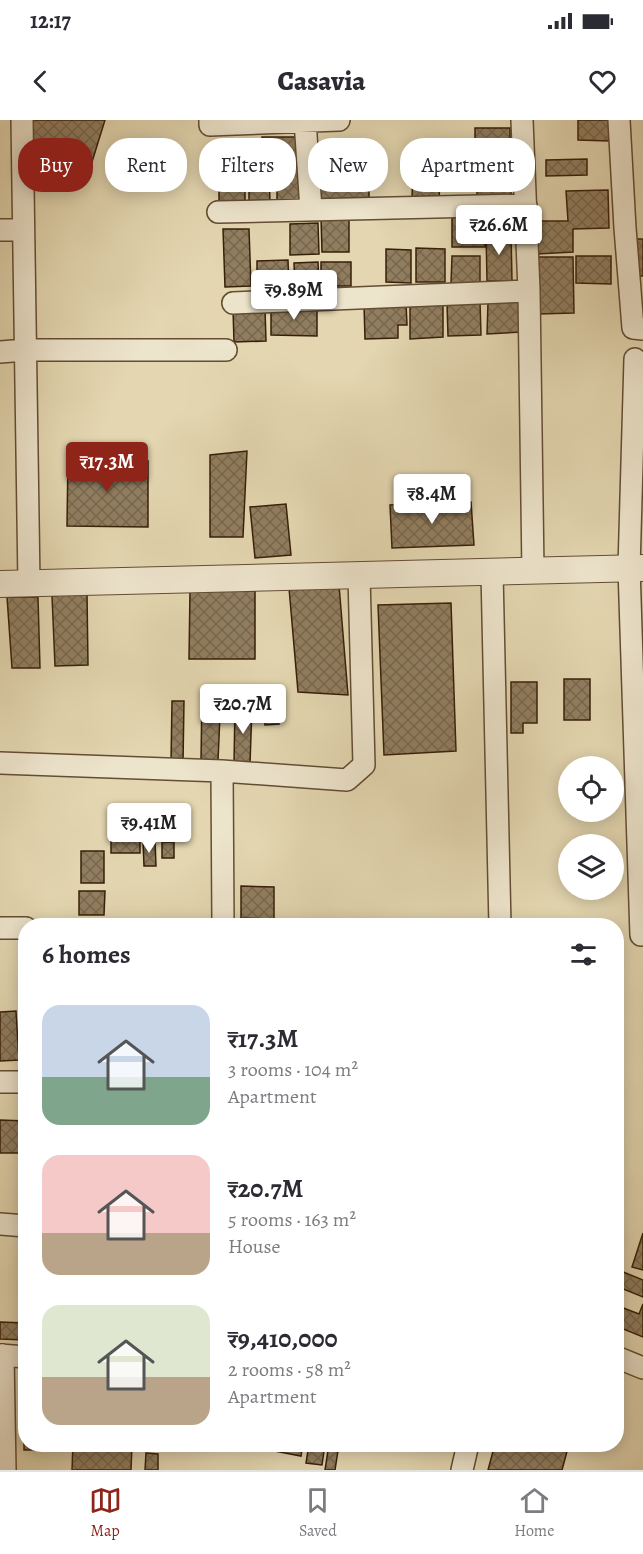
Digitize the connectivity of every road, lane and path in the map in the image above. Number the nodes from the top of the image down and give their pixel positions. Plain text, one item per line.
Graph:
1 (22, 120) edge
2 (210, 120) edge
3 (339, 120) edge
4 (522, 120) edge
5 (620, 120) edge
6 (305, 121) edge
7 (526, 205) junction
8 (311, 210) junction
9 (218, 212) dead end
10 (634, 227) edge
11 (0, 230) edge
12 (23, 230) junction
13 (529, 291) junction
14 (233, 303) dead end
15 (643, 328) edge
16 (24, 350) junction
17 (226, 350) dead end
18 (0, 352) edge
19 (635, 359) dead end
20 (636, 568) edge
21 (533, 572) junction
22 (492, 573) junction
23 (359, 576) junction
24 (28, 584) junction
25 (0, 585) edge
26 (0, 763) edge
27 (222, 771) junction
28 (223, 918) edge
29 (500, 918) edge
30 (0, 928) edge
31 (18, 928) edge
32 (641, 935) dead end
33 (0, 1082) edge
34 (18, 1082) edge
35 (0, 1224) edge
36 (18, 1225) edge
37 (2, 1355) edge
38 (18, 1356) edge
39 (624, 1360) edge
40 (643, 1368) edge
41 (466, 1452) edge
42 (5, 1470) edge
43 (462, 1470) edge

1 - 12 street
2 - 6 street
3 - 6 street
4 - 7 street
5 - 10 street
6 - 8 street
7 - 8 street
7 - 13 street
8 - 9 street
10 - 15 street
11 - 12 street
12 - 16 street
13 - 14 street
13 - 21 street
16 - 17 street
16 - 18 street
16 - 24 street
19 - 20 street
20 - 21 street
20 - 32 street
21 - 22 street
22 - 23 street
22 - 29 street
23 - 24 street
23 - 27 street
24 - 25 street
26 - 27 street
27 - 28 street
30 - 31 street
33 - 34 street
35 - 36 street
37 - 38 street
37 - 42 street
39 - 40 street
41 - 43 street

